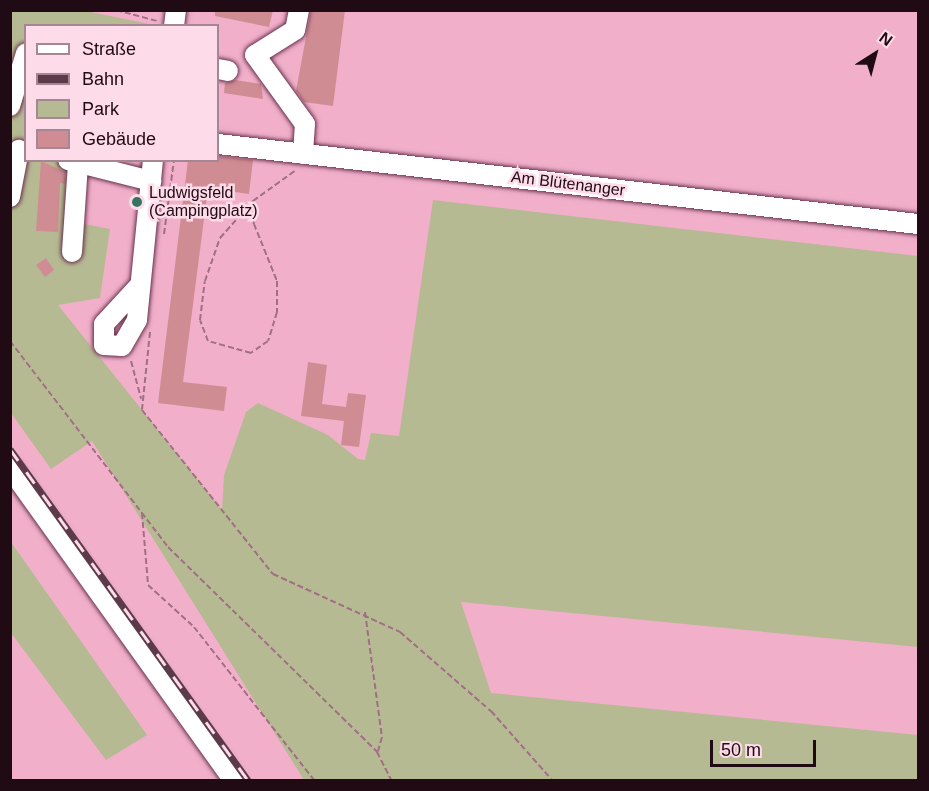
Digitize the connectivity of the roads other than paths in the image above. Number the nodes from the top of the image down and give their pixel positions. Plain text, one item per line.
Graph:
1 (298, 10) edge
2 (20, 52) edge
3 (10, 106) edge
4 (219, 144) edge
5 (18, 150) edge
6 (303, 154) junction
7 (74, 162) edge
8 (78, 162) edge
9 (153, 162) edge
10 (151, 181) junction
11 (10, 197) edge
12 (918, 225) edge
13 (72, 252) dead end
14 (140, 285) junction
15 (10, 468) edge
16 (233, 780) edge

1 - 6 street
2 - 3 street
4 - 6 street, Am Blütenanger
5 - 11 street
6 - 12 street, Am Blütenanger
7 - 13 street
8 - 10 street
9 - 10 street
10 - 14 street
14 - 14 street
15 - 16 street

